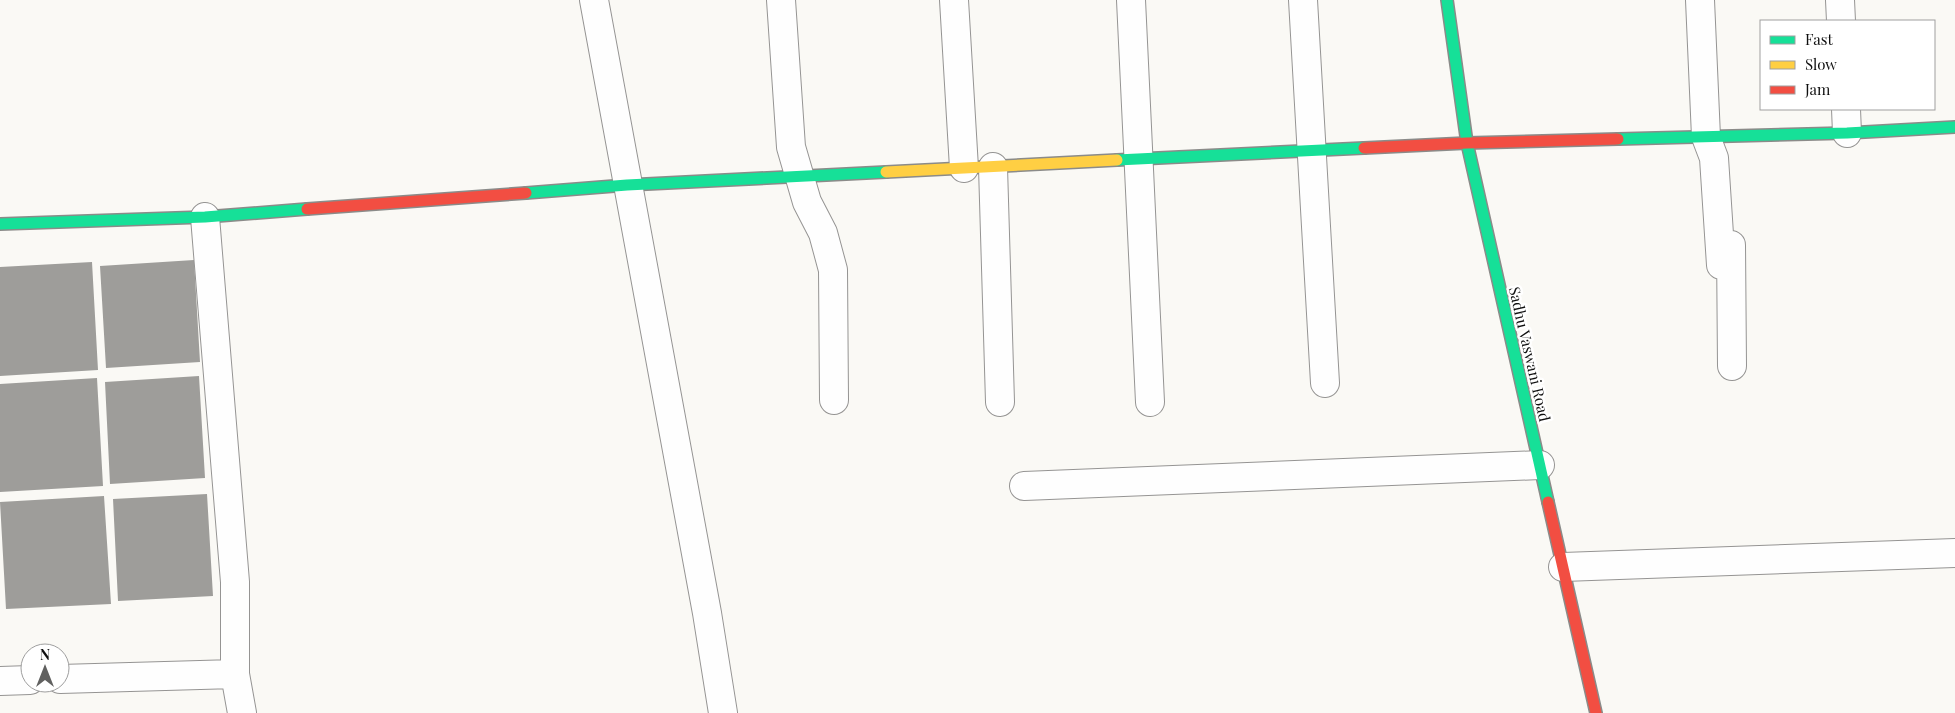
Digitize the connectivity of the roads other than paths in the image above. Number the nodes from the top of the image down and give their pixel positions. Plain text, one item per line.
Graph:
1 (594, 0) edge
2 (781, 0) edge
3 (954, 0) edge
4 (1131, 0) edge
5 (1303, 0) edge
6 (1447, 0) edge
7 (1700, 0) edge
8 (1840, 0) edge
9 (1841, 20) edge
10 (1846, 121) edge
11 (1955, 127) edge
12 (1718, 137) junction
13 (1467, 143) junction
14 (1312, 151) junction
15 (1140, 159) junction
16 (993, 167) junction
17 (964, 168) junction
18 (799, 177) junction
19 (627, 186) junction
20 (205, 217) junction
21 (0, 224) edge
22 (1721, 265) dead end
23 (1732, 366) dead end
24 (1326, 383) dead end
25 (834, 400) dead end
26 (1000, 402) dead end
27 (1150, 402) dead end
28 (1540, 465) junction
29 (1024, 486) dead end
30 (1955, 553) edge
31 (1563, 567) junction
32 (235, 674) junction
33 (70, 679) edge
34 (20, 680) edge
35 (0, 681) edge
36 (242, 713) edge
37 (723, 713) edge
38 (1596, 713) edge

1 - 19 street
2 - 18 street
3 - 17 street
4 - 15 street
5 - 14 street
6 - 13 street, Sadhu Vaswani Road
7 - 12 street
8 - 9 street
10 - 11 street
10 - 12 street
12 - 13 street
12 - 22 street
12 - 23 street
13 - 14 street
13 - 28 street, Sadhu Vaswani Road
14 - 15 street
14 - 24 street
15 - 16 street
15 - 27 street
16 - 17 street
16 - 26 street
17 - 18 street
18 - 19 street
18 - 25 street
19 - 20 street
19 - 37 street
20 - 21 street
20 - 32 street
28 - 29 street
28 - 31 street, Sadhu Vaswani Road
30 - 31 street
31 - 38 street, Sadhu Vaswani Road
32 - 33 street
32 - 36 street
34 - 35 street

